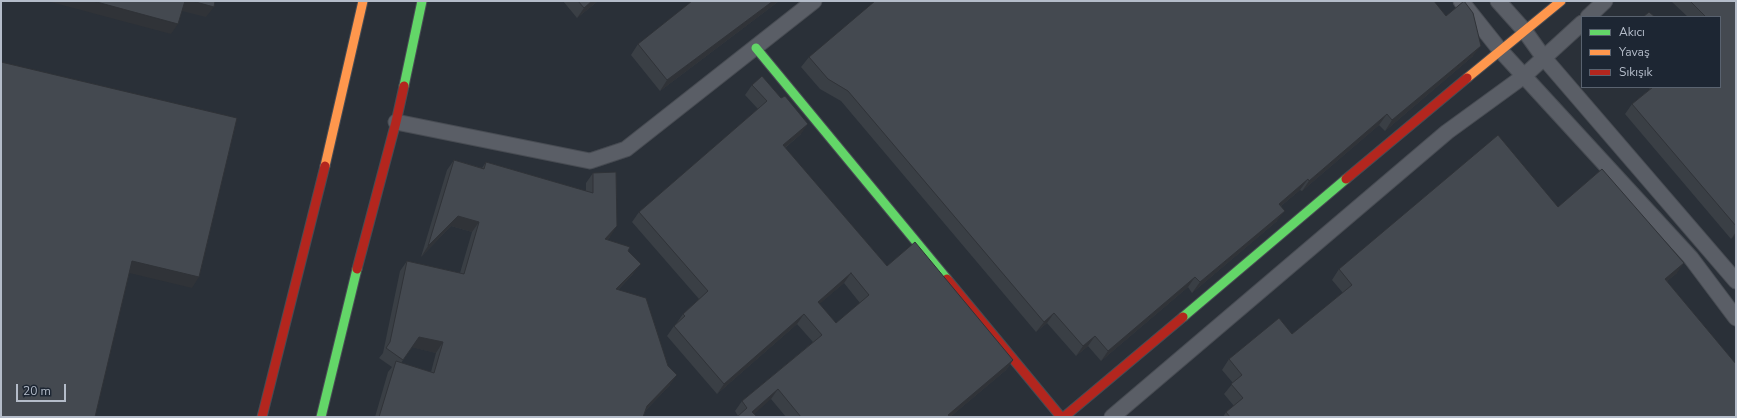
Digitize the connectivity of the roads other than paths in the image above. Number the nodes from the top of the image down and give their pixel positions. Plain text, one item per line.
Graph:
1 (363, 1) edge
2 (422, 1) edge
3 (814, 1) edge
4 (1461, 1) edge
5 (1498, 1) edge
6 (1561, 1) edge
7 (1605, 1) edge
8 (1589, 16) edge
9 (1581, 24) edge
10 (1524, 30) junction
11 (756, 48) junction
12 (1500, 50) junction
13 (1544, 58) junction
14 (1524, 76) junction
15 (396, 122) junction
16 (1736, 281) edge
17 (1736, 318) edge
18 (262, 417) edge
19 (320, 417) edge
20 (1061, 417) edge
21 (1064, 417) edge
22 (1112, 417) edge

1 - 18 street
2 - 15 street
3 - 11 street
4 - 12 street
5 - 10 street
6 - 10 street
7 - 8 street
9 - 13 street
10 - 12 street
10 - 13 street
11 - 15 street
11 - 20 street
12 - 14 street
12 - 21 street
13 - 14 street
13 - 16 street
14 - 17 street
14 - 22 street
15 - 19 street

